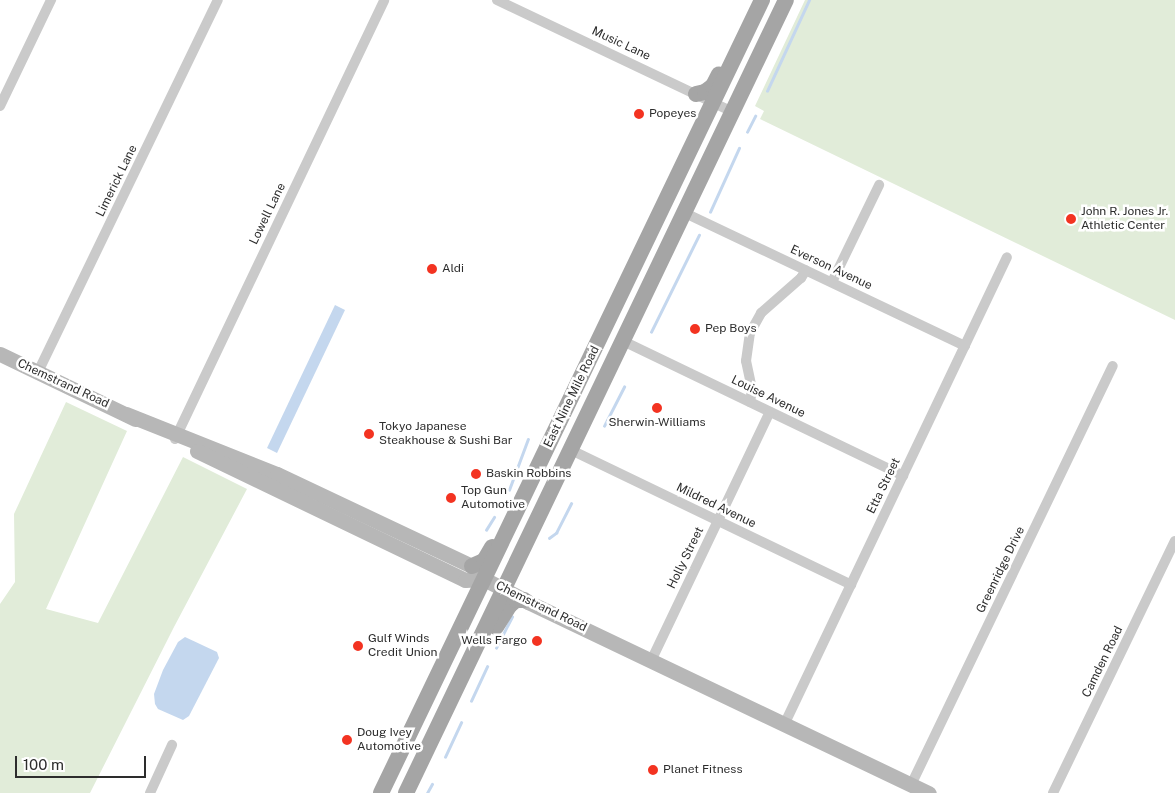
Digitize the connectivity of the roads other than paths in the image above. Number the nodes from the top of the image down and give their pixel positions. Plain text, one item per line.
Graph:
1 (51, 0) edge
2 (218, 0) edge
3 (384, 0) edge
4 (497, 0) edge
5 (786, 0) edge
6 (762, 2) edge
7 (696, 94) junction
8 (713, 102) junction
9 (0, 106) edge
10 (733, 112) junction
11 (698, 134) junction
12 (879, 185) dead end
13 (685, 213) junction
14 (630, 252) dead end
15 (1008, 257) dead end
16 (806, 270) junction
17 (632, 272) junction
18 (832, 282) junction
19 (624, 290) junction
20 (623, 341) junction
21 (965, 346) junction
22 (0, 354) edge
23 (1113, 366) dead end
24 (38, 372) junction
25 (574, 391) junction
26 (750, 402) junction
27 (770, 412) junction
28 (176, 437) junction
29 (571, 450) junction
30 (903, 476) junction
31 (718, 521) junction
32 (1175, 541) edge
33 (469, 573) junction
34 (484, 579) junction
35 (851, 585) junction
36 (504, 589) junction
37 (524, 600) junction
38 (450, 650) junction
39 (650, 660) junction
40 (784, 725) junction
41 (436, 730) junction
42 (172, 746) dead end
43 (414, 758) junction
44 (394, 767) junction
45 (920, 790) edge
46 (150, 793) edge
47 (381, 793) edge
48 (389, 793) edge
49 (398, 793) edge
50 (406, 793) edge
51 (1053, 793) edge

1 - 9 street
2 - 24 street, Limerick Lane
3 - 28 street, Lowell Lane
4 - 7 street, Music Lane
5 - 10 main road, East Nine Mile Road
6 - 7 main road
6 - 8 main road, East Nine Mile Road
7 - 8 street, Music Lane
8 - 10 street, Music Lane
8 - 11 main road, East Nine Mile Road
8 - 13 main road
10 - 13 main road, East Nine Mile Road
11 - 14 main road
11 - 17 main road, East Nine Mile Road
12 - 18 street
13 - 16 street, Everson Avenue
13 - 20 main road, East Nine Mile Road
15 - 21 street, Etta Street
16 - 18 street, Everson Avenue
16 - 26 street
17 - 19 main road, East Nine Mile Road
17 - 20 main road
18 - 21 street, Everson Avenue
19 - 25 main road, East Nine Mile Road
19 - 33 main road
20 - 26 street, Louise Avenue
20 - 29 main road, East Nine Mile Road
21 - 30 street, Etta Street
22 - 24 street, Chemstrand Road
23 - 45 street, Greenridge Drive
24 - 28 street, Chemstrand Road
25 - 34 main road, East Nine Mile Road
25 - 36 main road
26 - 27 street, Louise Avenue
27 - 30 street, Louise Avenue
27 - 31 street, Holly Street
28 - 33 street, Chemstrand Road
29 - 31 street, Mildred Avenue
29 - 36 main road, East Nine Mile Road
30 - 35 street, Etta Street
31 - 35 street, Mildred Avenue
31 - 39 street, Holly Street
32 - 51 street, Camden Road
33 - 34 street, Chemstrand Road
34 - 36 street, Chemstrand Road
34 - 38 main road, East Nine Mile Road
34 - 43 main road
35 - 40 street, Etta Street
36 - 37 street, Chemstrand Road
36 - 41 main road, East Nine Mile Road
37 - 39 street, Chemstrand Road
37 - 41 main road
38 - 43 main road
38 - 44 main road, East Nine Mile Road
39 - 40 street, Chemstrand Road
40 - 45 street, Chemstrand Road
41 - 50 main road, East Nine Mile Road
42 - 46 street
43 - 49 main road
44 - 47 main road, East Nine Mile Road
44 - 48 main road

